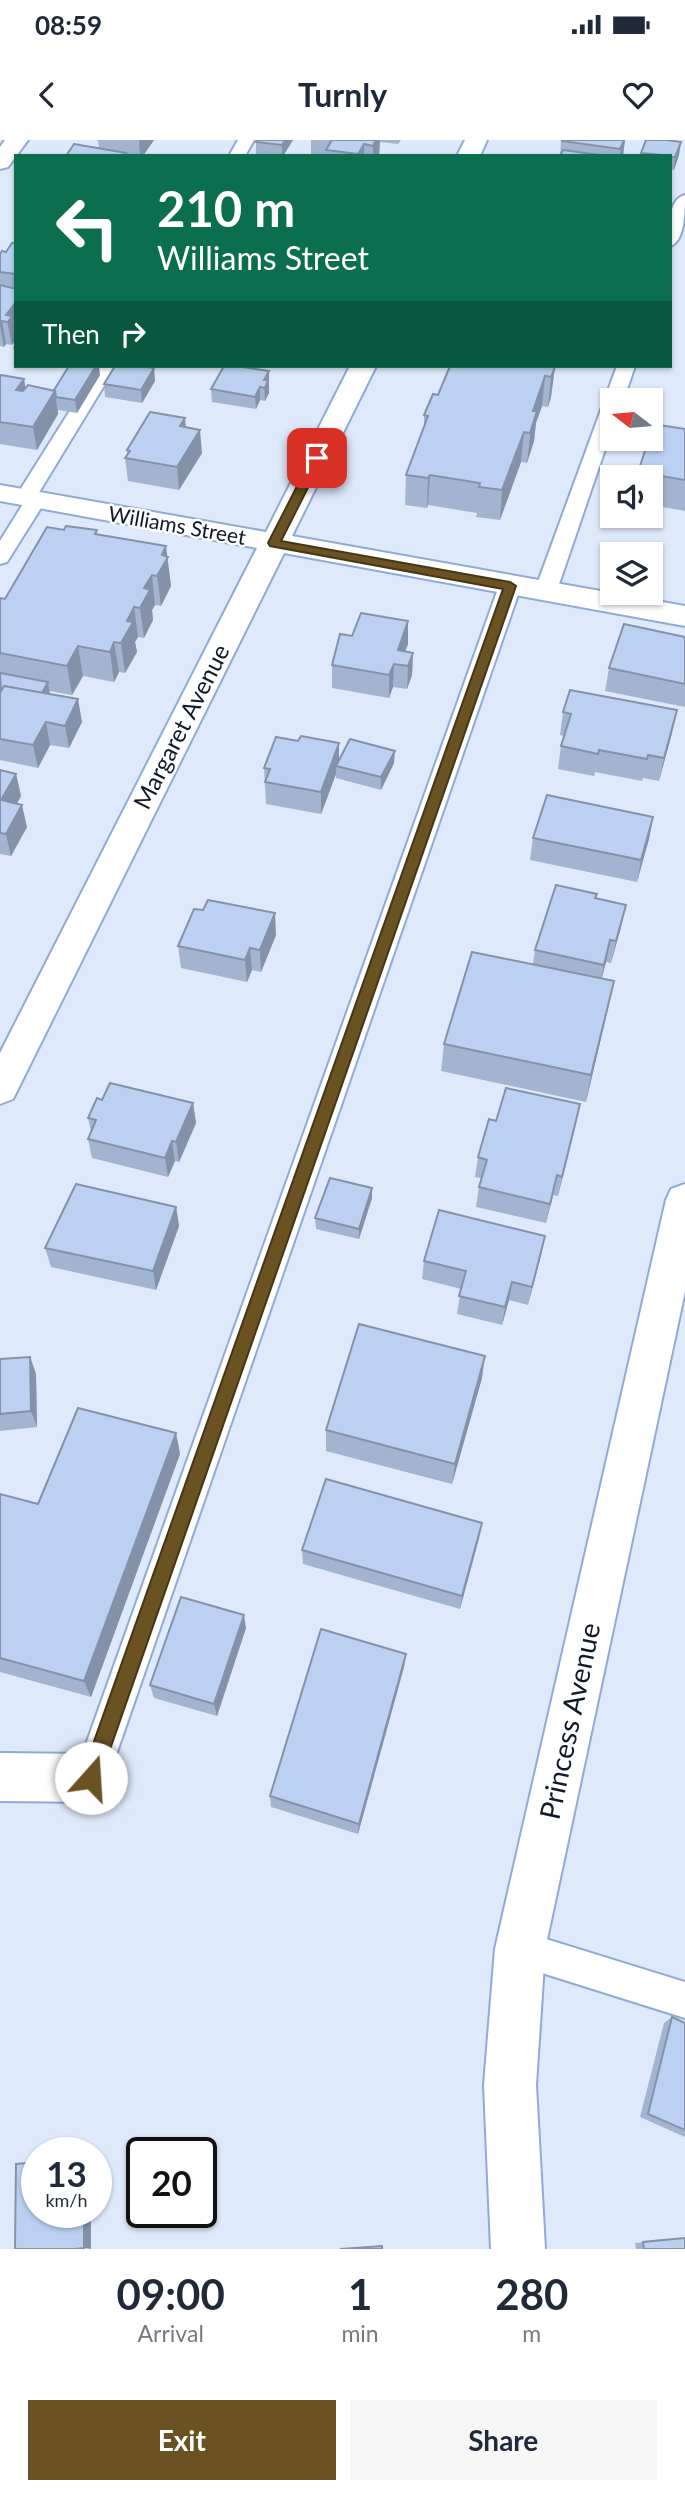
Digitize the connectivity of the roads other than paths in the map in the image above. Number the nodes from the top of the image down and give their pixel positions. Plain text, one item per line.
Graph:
1 (17, 140) edge
2 (0, 162) edge
3 (685, 200) edge
4 (672, 236) edge
5 (106, 368) edge
6 (362, 368) edge
7 (625, 368) edge
8 (618, 388) edge
9 (600, 439) edge
10 (20, 497) edge
11 (274, 543) junction
12 (0, 557) edge
13 (510, 586) junction
14 (545, 593) junction
15 (685, 616) edge
16 (0, 1089) edge
17 (685, 1200) edge
18 (0, 1777) edge
19 (91, 1778) joint
20 (520, 1949) junction
21 (685, 2000) edge
22 (519, 2249) edge

1 - 2 street
3 - 4 lane
5 - 10 lane
6 - 11 street, Margaret Avenue
7 - 8 lane
9 - 14 lane
10 - 11 street, Williams Street
10 - 12 lane
11 - 13 street, Williams Street
11 - 16 street, Margaret Avenue
13 - 14 street, Williams Street
13 - 19 lane
14 - 15 street, Williams Street
17 - 20 street, Princess Avenue
18 - 19 street
20 - 21 lane
20 - 22 street, Princess Avenue

